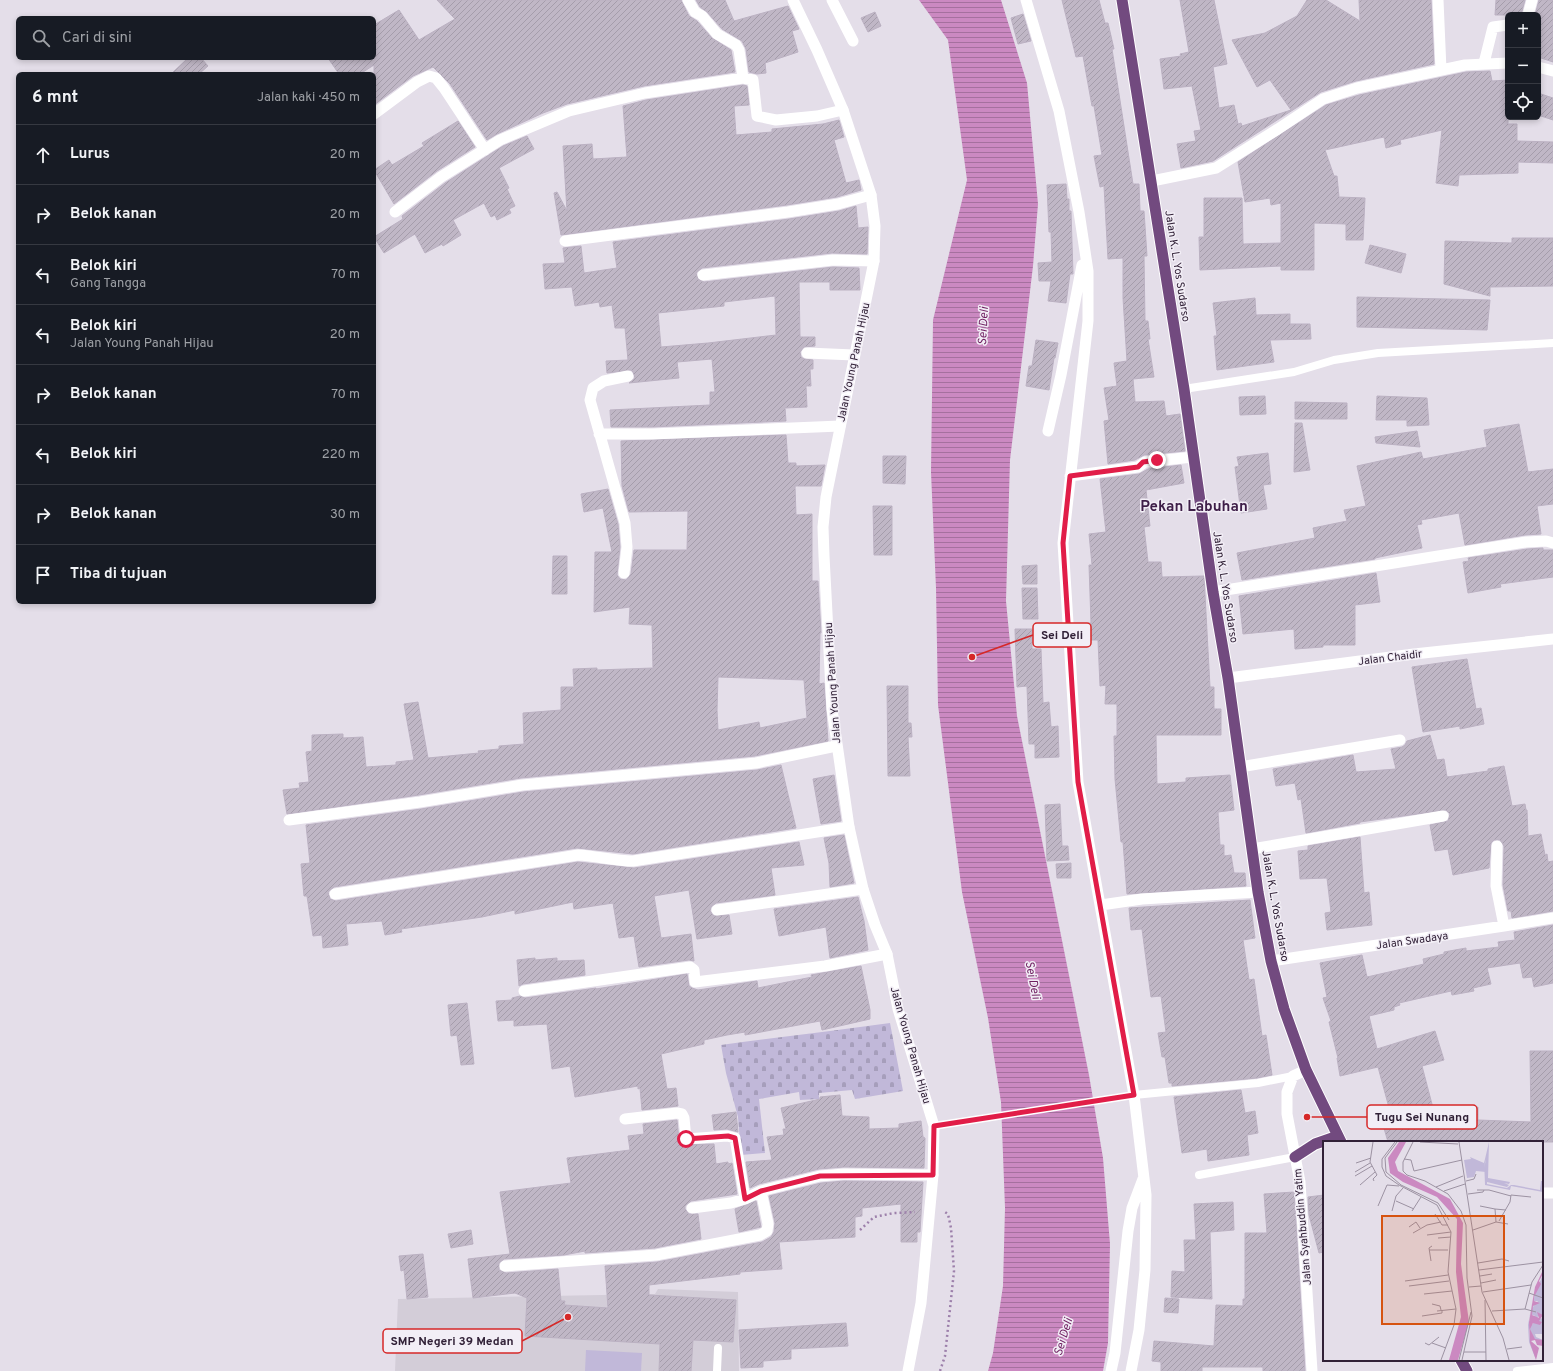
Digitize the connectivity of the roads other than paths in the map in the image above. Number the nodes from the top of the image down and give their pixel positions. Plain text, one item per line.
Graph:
1 (688, 0) edge
2 (793, 0) edge
3 (832, 0) edge
4 (1026, 0) edge
5 (1122, 0) edge
6 (1438, 0) edge
7 (1532, 0) edge
8 (1529, 12) edge
9 (1505, 25) edge
10 (853, 41) dead end
11 (1484, 63) junction
12 (1505, 63) edge
13 (1541, 68) edge
14 (1441, 70) junction
15 (1553, 70) edge
16 (743, 78) junction
17 (843, 110) junction
18 (376, 113) edge
19 (485, 150) junction
20 (1152, 181) junction
21 (871, 195) junction
22 (395, 212) dead end
23 (565, 241) dead end
24 (1085, 250) junction
25 (874, 261) junction
26 (703, 275) dead end
27 (1553, 343) edge
28 (807, 353) dead end
29 (854, 354) junction
30 (628, 376) dead end
31 (1184, 389) junction
32 (840, 426) junction
33 (1048, 431) dead end
34 (599, 434) junction
35 (1193, 457) junction
36 (1070, 476) junction
37 (1553, 543) edge
38 (624, 573) dead end
39 (1213, 592) junction
40 (1553, 639) edge
41 (1228, 678) junction
42 (1400, 740) dead end
43 (836, 746) junction
44 (1240, 767) junction
45 (1443, 816) dead end
46 (289, 820) dead end
47 (849, 827) junction
48 (1497, 846) dead end
49 (1252, 849) junction
50 (863, 889) junction
51 (1258, 892) junction
52 (335, 894) dead end
53 (1100, 905) junction
54 (717, 910) dead end
55 (1553, 918) edge
56 (1504, 926) junction
57 (887, 954) junction
58 (1272, 960) junction
59 (524, 991) dead end
60 (1306, 1070) junction
61 (1293, 1076) junction
62 (1134, 1095) junction
63 (625, 1119) dead end
64 (934, 1126) junction
65 (1340, 1139) edge
66 (1330, 1141) edge
67 (1323, 1142) edge
68 (1295, 1157) junction
69 (933, 1175) junction
70 (1199, 1175) dead end
71 (1144, 1176) junction
72 (761, 1191) junction
73 (745, 1199) junction
74 (692, 1208) dead end
75 (505, 1266) dead end
76 (718, 1348) dead end
77 (1462, 1361) edge
78 (1553, 1367) edge
79 (1533, 1370) edge
80 (717, 1371) edge
81 (908, 1371) edge
82 (1111, 1371) edge
83 (1131, 1371) edge
84 (1312, 1371) edge
85 (1467, 1371) edge
86 (1518, 1371) edge

1 - 16 street
2 - 17 street, Jalan Young Panah Hijau
3 - 10 street
4 - 24 street
5 - 20 highway, Jalan K. L. Yos Sudarso
6 - 14 street
7 - 8 street
9 - 11 street
11 - 12 street
11 - 14 street
13 - 15 street
14 - 20 street
16 - 17 street
16 - 19 street
17 - 21 street, Jalan Young Panah Hijau
18 - 19 street
19 - 22 street
20 - 31 highway, Jalan K. L. Yos Sudarso
21 - 23 street
21 - 25 street, Jalan Young Panah Hijau
24 - 33 street
24 - 36 street
25 - 26 street
25 - 29 street, Jalan Young Panah Hijau
27 - 31 lane
28 - 29 street
29 - 32 street, Jalan Young Panah Hijau
30 - 34 street
31 - 35 highway, Jalan K. L. Yos Sudarso
32 - 34 street
32 - 43 street, Jalan Young Panah Hijau
34 - 38 street
35 - 36 street
35 - 39 highway, Jalan K. L. Yos Sudarso
36 - 53 street
37 - 39 street
39 - 41 highway, Jalan K. L. Yos Sudarso
40 - 41 street, Jalan Chaidir
41 - 44 highway, Jalan K. L. Yos Sudarso
42 - 44 street
43 - 46 street
43 - 47 street, Jalan Young Panah Hijau
44 - 49 highway, Jalan K. L. Yos Sudarso
45 - 49 street
47 - 50 street, Jalan Young Panah Hijau
47 - 52 street
48 - 56 street
49 - 51 highway, Jalan K. L. Yos Sudarso
50 - 54 street
50 - 57 street, Jalan Young Panah Hijau
51 - 53 street
51 - 58 highway, Jalan K. L. Yos Sudarso
53 - 62 street
55 - 56 street, Jalan Swadaya
56 - 58 street, Jalan Swadaya
57 - 59 street
57 - 64 street, Jalan Young Panah Hijau
58 - 60 highway, Jalan K. L. Yos Sudarso
60 - 61 street
60 - 65 highway, Jalan K. L. Yos Sudarso
61 - 62 lane
61 - 68 street, Jalan Syahbuddin Yatim
62 - 64 lane
62 - 71 street
63 - 73 street
64 - 69 street, Jalan Young Panah Hijau
65 - 66 highway
67 - 68 highway
68 - 70 lane
68 - 84 street, Jalan Syahbuddin Yatim
69 - 72 street
69 - 81 street, Jalan Young Panah Hijau
71 - 82 street
71 - 83 street
72 - 73 street
72 - 75 street
73 - 74 street
76 - 80 lane
77 - 85 highway
78 - 79 lane
79 - 86 lane

